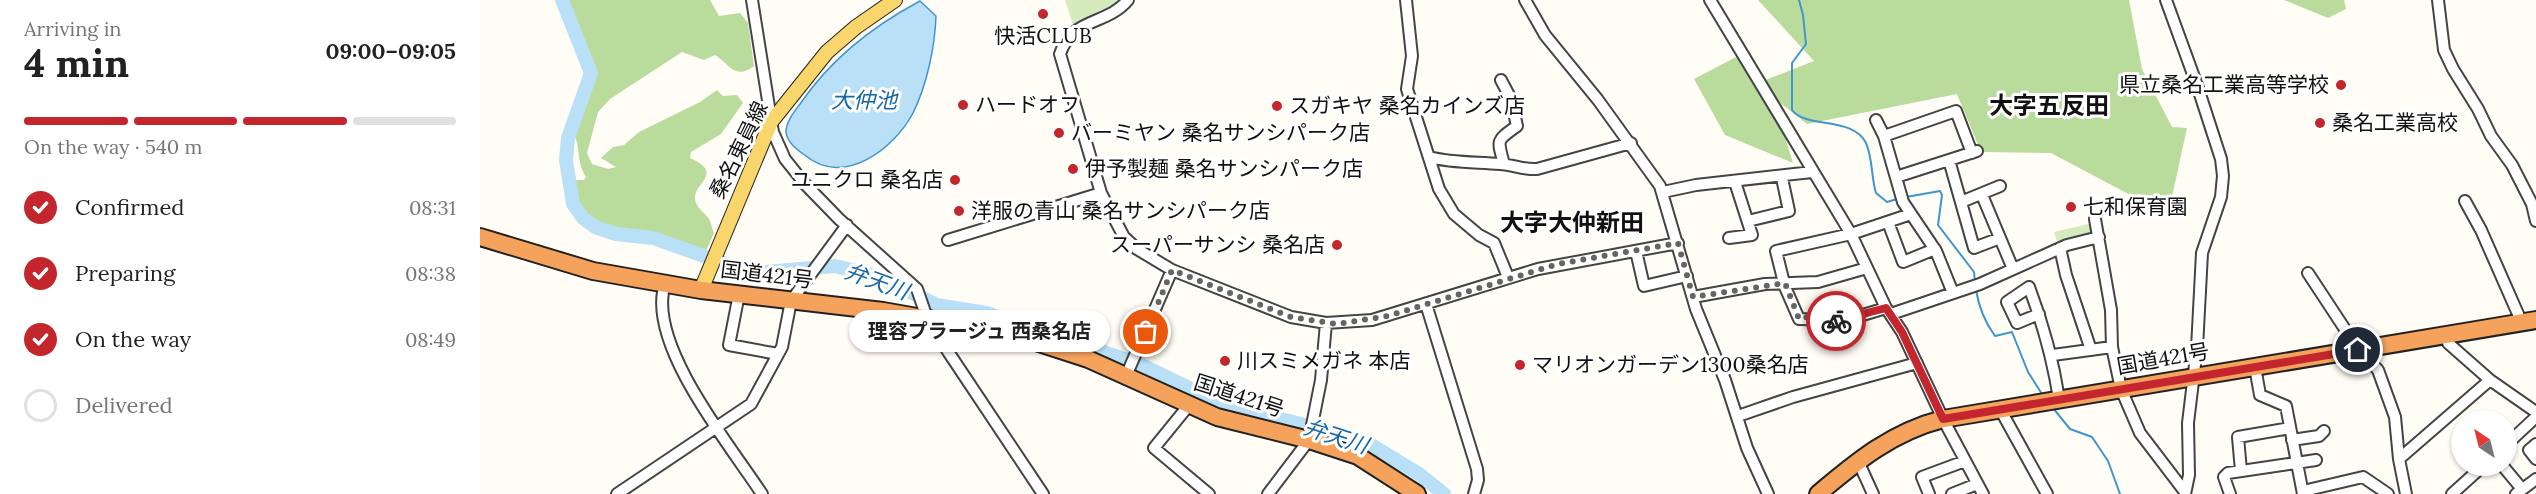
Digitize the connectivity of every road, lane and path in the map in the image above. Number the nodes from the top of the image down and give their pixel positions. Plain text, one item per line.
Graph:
1 (752, 0) edge
2 (895, 0) edge
3 (1128, 0) edge
4 (1406, 0) edge
5 (1525, 0) edge
6 (1710, 0) edge
7 (2166, 0) edge
8 (2438, 0) edge
9 (1501, 80) dead end
10 (1876, 120) dead end
11 (771, 122) junction
12 (1884, 136) junction
13 (1631, 143) junction
14 (1429, 157) junction
15 (1949, 160) junction
16 (1504, 164) junction
17 (1812, 172) junction
18 (1896, 177) junction
19 (1782, 178) junction
20 (1735, 182) junction
21 (2000, 186) dead end
22 (1663, 192) junction
23 (1101, 193) junction
24 (1982, 195) junction
25 (2464, 201) dead end
26 (1961, 202) junction
27 (1911, 214) junction
28 (2095, 219) dead end
29 (1748, 221) junction
30 (1888, 222) junction
31 (2536, 222) edge
32 (847, 225) junction
33 (1851, 234) junction
34 (480, 237) edge
35 (2098, 237) junction
36 (1729, 238) dead end
37 (2000, 238) junction
38 (948, 240) dead end
39 (1678, 243) junction
40 (2060, 248) junction
41 (1935, 249) junction
42 (1636, 251) junction
43 (1867, 268) junction
44 (2013, 269) junction
45 (1172, 270) junction
46 (2308, 273) dead end
47 (1687, 276) junction
48 (1508, 277) junction
49 (704, 283) junction
50 (1785, 283) junction
51 (663, 292) dead end
52 (1953, 293) junction
53 (739, 294) junction
54 (795, 295) junction
55 (1693, 297) junction
56 (1426, 304) junction
57 (1888, 311) junction
58 (925, 312) junction
59 (2039, 314) dead end
60 (2529, 322) edge
61 (1326, 323) junction
62 (2448, 335) junction
63 (2112, 347) junction
64 (2091, 350) junction
65 (2358, 350) junction
66 (778, 354) junction
67 (2053, 355) junction
68 (1917, 363) junction
69 (2255, 367) junction
70 (1128, 373) junction
71 (2194, 377) junction
72 (2490, 380) junction
73 (2121, 389) junction
74 (2060, 399) junction
75 (1189, 405) junction
76 (2000, 409) junction
77 (2536, 412) edge
78 (1738, 416) junction
79 (2536, 417) edge
80 (1943, 419) junction
81 (718, 427) junction
82 (2290, 428) junction
83 (2324, 431) dead end
84 (2517, 435) joint
85 (1310, 437) junction
86 (2292, 440) junction
87 (2534, 451) edge
88 (2400, 459) junction
89 (2316, 460) dead end
90 (1858, 461) junction
91 (1965, 461) junction
92 (2296, 463) junction
93 (2241, 471) junction
94 (2472, 476) edge
95 (2509, 476) edge
96 (2536, 479) edge
97 (1980, 489) edge
98 (2519, 492) edge
99 (2185, 493) edge
100 (2303, 493) edge
101 (616, 494) edge
102 (762, 494) edge
103 (1043, 494) edge
104 (1209, 494) edge
105 (1268, 494) edge
106 (1416, 494) edge
107 (1474, 494) edge
108 (1767, 494) edge
109 (1818, 494) edge
110 (1873, 494) edge
111 (1929, 494) edge
112 (1952, 494) edge
113 (2047, 494) edge
114 (2230, 494) edge
115 (2388, 494) edge
116 (2406, 494) edge
117 (2452, 494) edge

1 - 11 street
2 - 11 main road, 桑名東員線
3 - 23 street
4 - 14 street
5 - 13 street
6 - 17 street
7 - 71 street
8 - 31 street
9 - 16 street
10 - 12 street
11 - 32 street
11 - 49 main road, 桑名東員線
12 - 15 street
12 - 18 street
13 - 16 street
13 - 22 street
14 - 16 street
14 - 48 street
15 - 18 street
15 - 26 street
17 - 19 street
17 - 33 street
18 - 27 street
19 - 20 street
19 - 29 street
20 - 22 street
20 - 29 street
21 - 24 street
22 - 39 street
23 - 38 street
23 - 45 street
24 - 26 street
24 - 37 street
25 - 60 street
26 - 37 street
27 - 30 street
27 - 41 street
28 - 35 street
29 - 36 street
30 - 33 street
30 - 41 street
32 - 54 street
32 - 58 street
33 - 43 street
33 - 50 street
34 - 49 highway, 国道421号
35 - 40 street
35 - 63 street
37 - 44 street
39 - 42 street
39 - 47 street
40 - 44 street
40 - 64 street
41 - 52 street
42 - 47 street
42 - 48 street
43 - 50 street
43 - 57 street
44 - 52 street
45 - 61 street
45 - 70 street
46 - 65 street
47 - 55 street
48 - 56 street
49 - 53 highway, 国道421号
50 - 55 street
50 - 57 street
51 - 81 street
52 - 57 street
53 - 54 highway, 国道421号
53 - 66 street
54 - 58 highway, 国道421号
54 - 66 street
55 - 78 street
56 - 61 street
56 - 107 street
57 - 68 street
58 - 70 highway, 国道421号
58 - 103 street
59 - 67 street
60 - 62 highway, 国道421号
61 - 85 street
62 - 65 highway, 国道421号
62 - 72 street
63 - 64 street
63 - 73 street
64 - 67 street
65 - 69 highway, 国道421号
65 - 88 street
66 - 81 street
67 - 74 street
68 - 78 street
68 - 80 street
69 - 71 highway, 国道421号
69 - 82 street
70 - 75 highway, 国道421号
71 - 73 highway, 国道421号
71 - 99 street
72 - 77 street
72 - 88 street
73 - 74 highway, 国道421号
73 - 99 street
74 - 76 highway, 国道421号
75 - 85 highway, 国道421号
75 - 104 street
76 - 80 highway, 国道421号
76 - 113 street
78 - 108 street
79 - 84 street
80 - 90 highway, 国道421号
80 - 91 street
81 - 101 street
81 - 102 street
82 - 86 street
82 - 93 street
83 - 86 street
84 - 87 street
85 - 105 street
85 - 106 highway, 国道421号
86 - 92 street
88 - 116 street
89 - 92 street
90 - 109 highway, 国道421号
90 - 110 street
91 - 97 street
91 - 111 street
92 - 93 street
92 - 100 street
93 - 114 street
94 - 117 street
95 - 98 street
96 - 98 street
97 - 112 street
100 - 115 street

